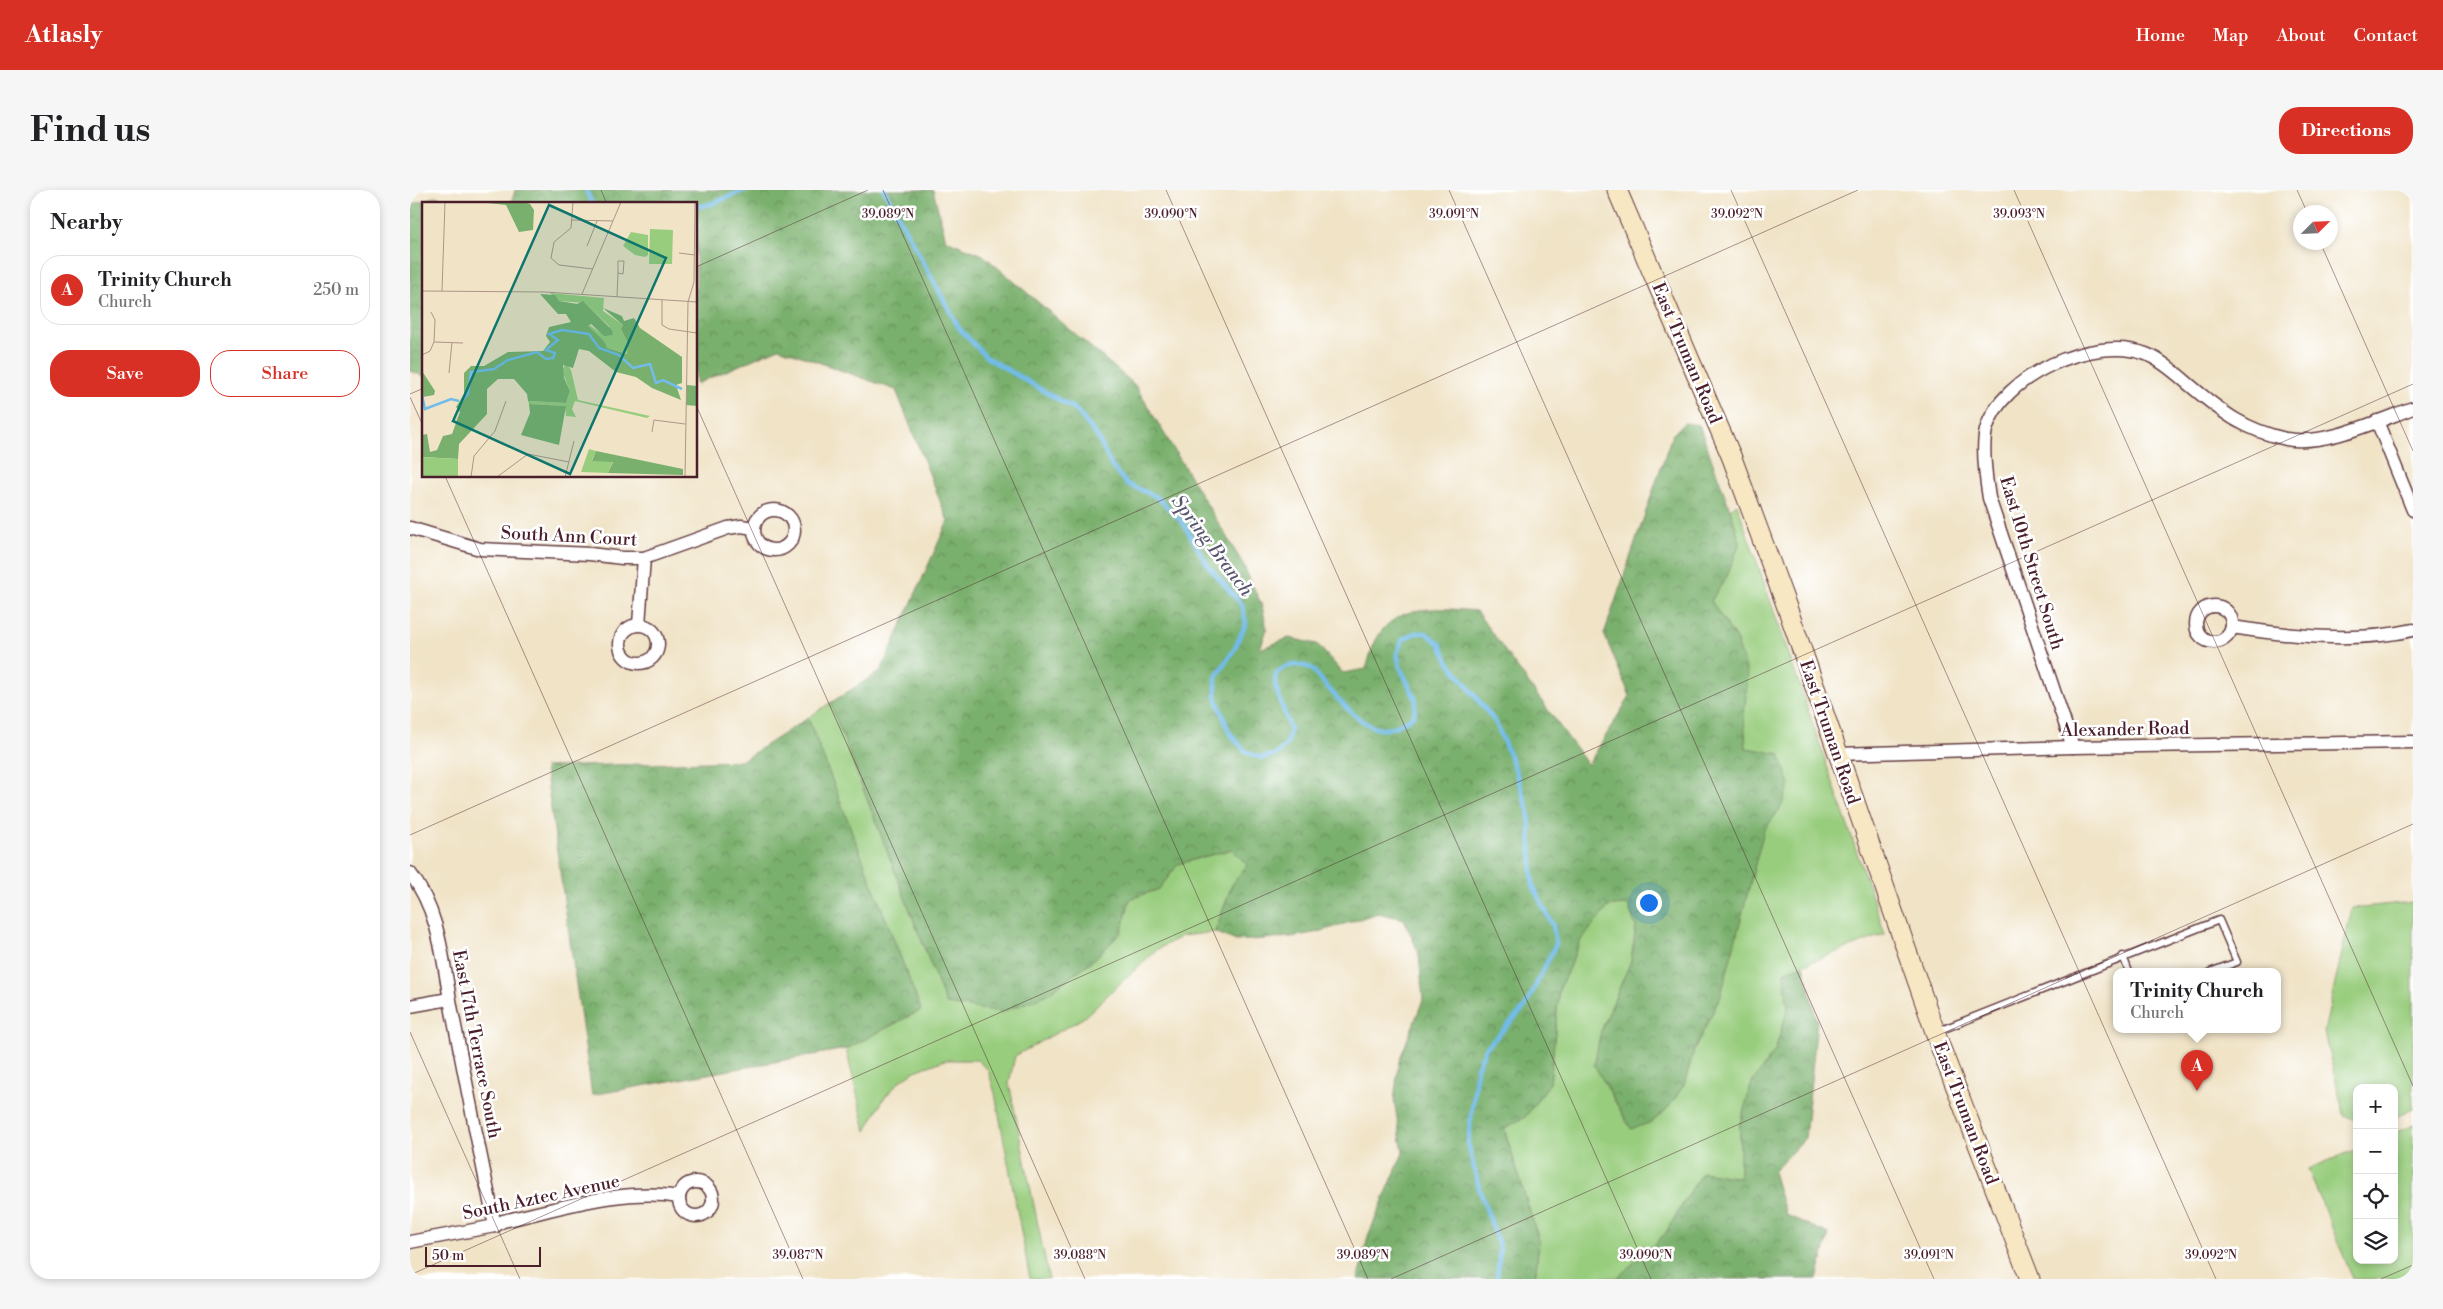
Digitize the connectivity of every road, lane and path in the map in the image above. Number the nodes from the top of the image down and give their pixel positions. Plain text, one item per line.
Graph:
1 (1617, 190) edge
2 (2413, 408) edge
3 (2377, 422) junction
4 (2413, 510) edge
5 (410, 528) edge
6 (754, 528) dead end
7 (644, 558) junction
8 (639, 624) dead end
9 (2232, 627) dead end
10 (2413, 630) edge
11 (2413, 742) edge
12 (2072, 747) junction
13 (1837, 754) junction
14 (410, 874) edge
15 (2123, 956) junction
16 (2128, 968) edge
17 (2221, 968) edge
18 (449, 999) junction
19 (410, 1006) edge
20 (1935, 1033) junction
21 (679, 1197) dead end
22 (495, 1226) junction
23 (410, 1242) edge
24 (2030, 1279) edge

1 - 13 main road, East Truman Road
2 - 3 street, East 10th Street South
3 - 4 street
3 - 12 street, East 10th Street South
5 - 7 street, South Ann Court
6 - 7 street, South Ann Court
7 - 8 street
9 - 10 street
11 - 12 street, Alexander Road
12 - 13 street, Alexander Road
13 - 20 main road, East Truman Road
14 - 18 street, East 17th Terrace South
15 - 16 lane
15 - 17 lane
15 - 20 lane
18 - 19 street
18 - 22 street, East 17th Terrace South
20 - 24 main road, East Truman Road
21 - 22 street, South Aztec Avenue
22 - 23 street, South Aztec Avenue

